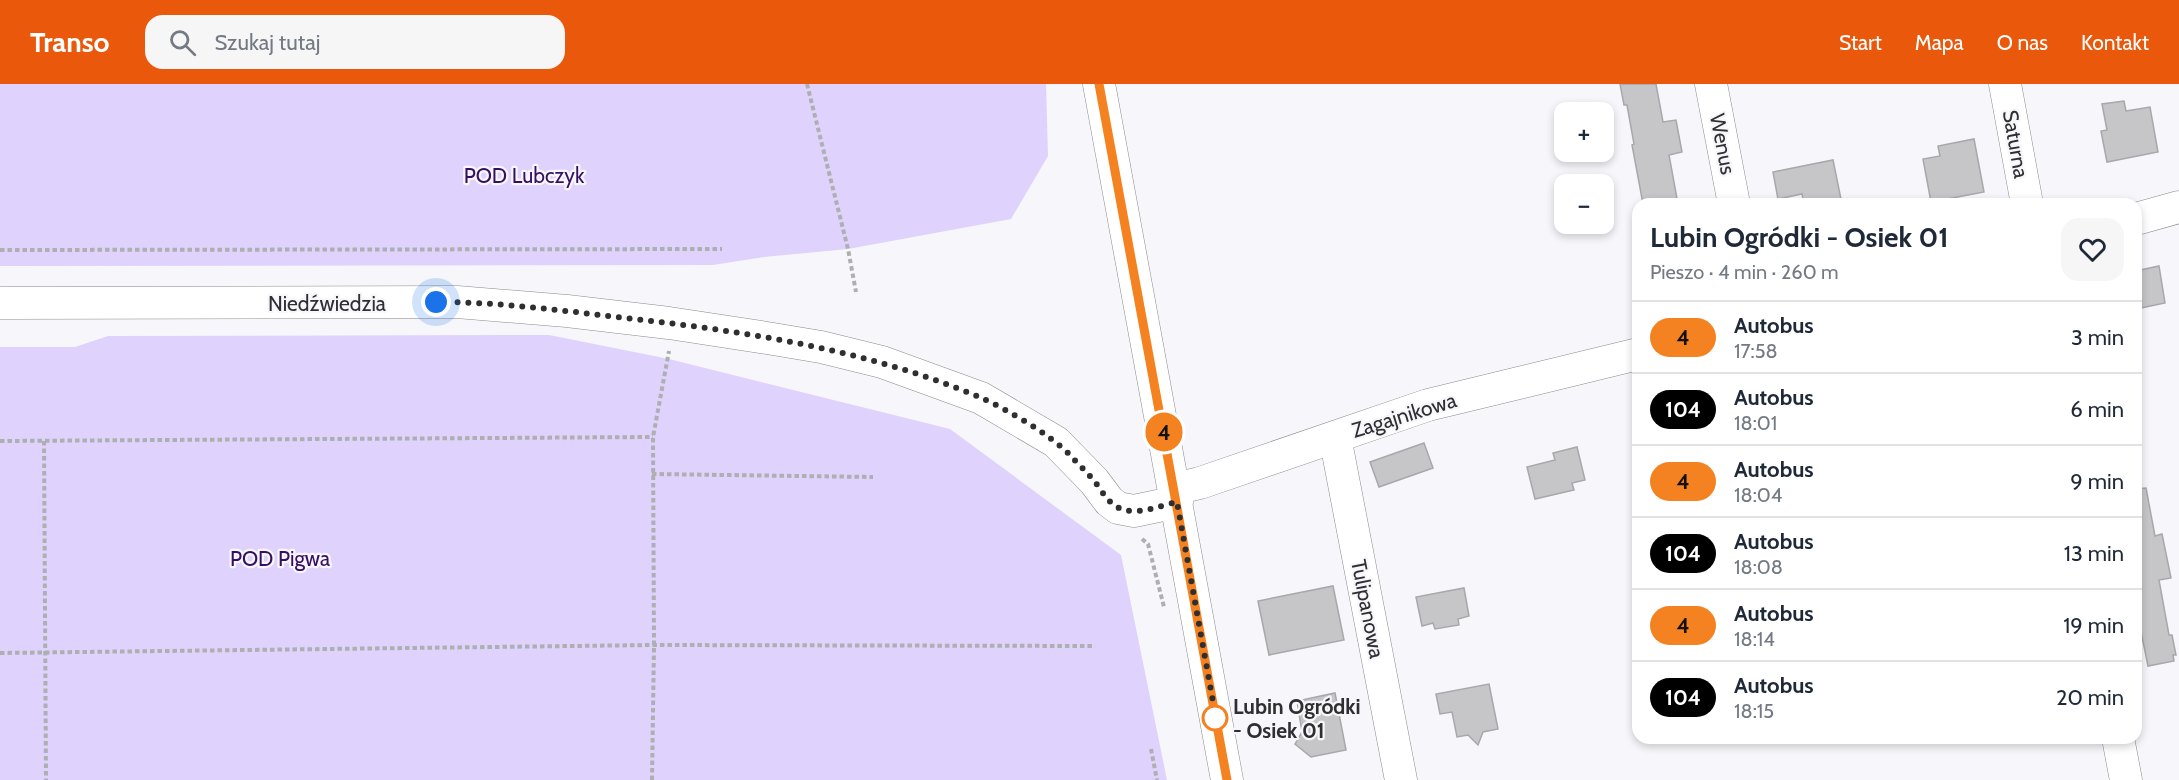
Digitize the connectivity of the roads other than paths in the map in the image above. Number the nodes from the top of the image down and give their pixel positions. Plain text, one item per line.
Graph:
1 (1099, 84) edge
2 (1711, 84) edge
3 (2005, 84) edge
4 (1733, 198) edge
5 (2026, 198) edge
6 (2179, 207) edge
7 (2142, 217) edge
8 (0, 303) edge
9 (1632, 355) edge
10 (1335, 437) junction
11 (1176, 496) junction
12 (2119, 744) edge
13 (1227, 780) edge
14 (1401, 780) edge
15 (2126, 780) edge

1 - 11 street
2 - 4 street, Wenus
3 - 5 street, Saturna
6 - 7 street
8 - 11 street, Niedźwiedzia
9 - 10 street, Zagajnikowa
10 - 11 street, Zagajnikowa
10 - 14 street, Tulipanowa
11 - 13 street
12 - 15 street

